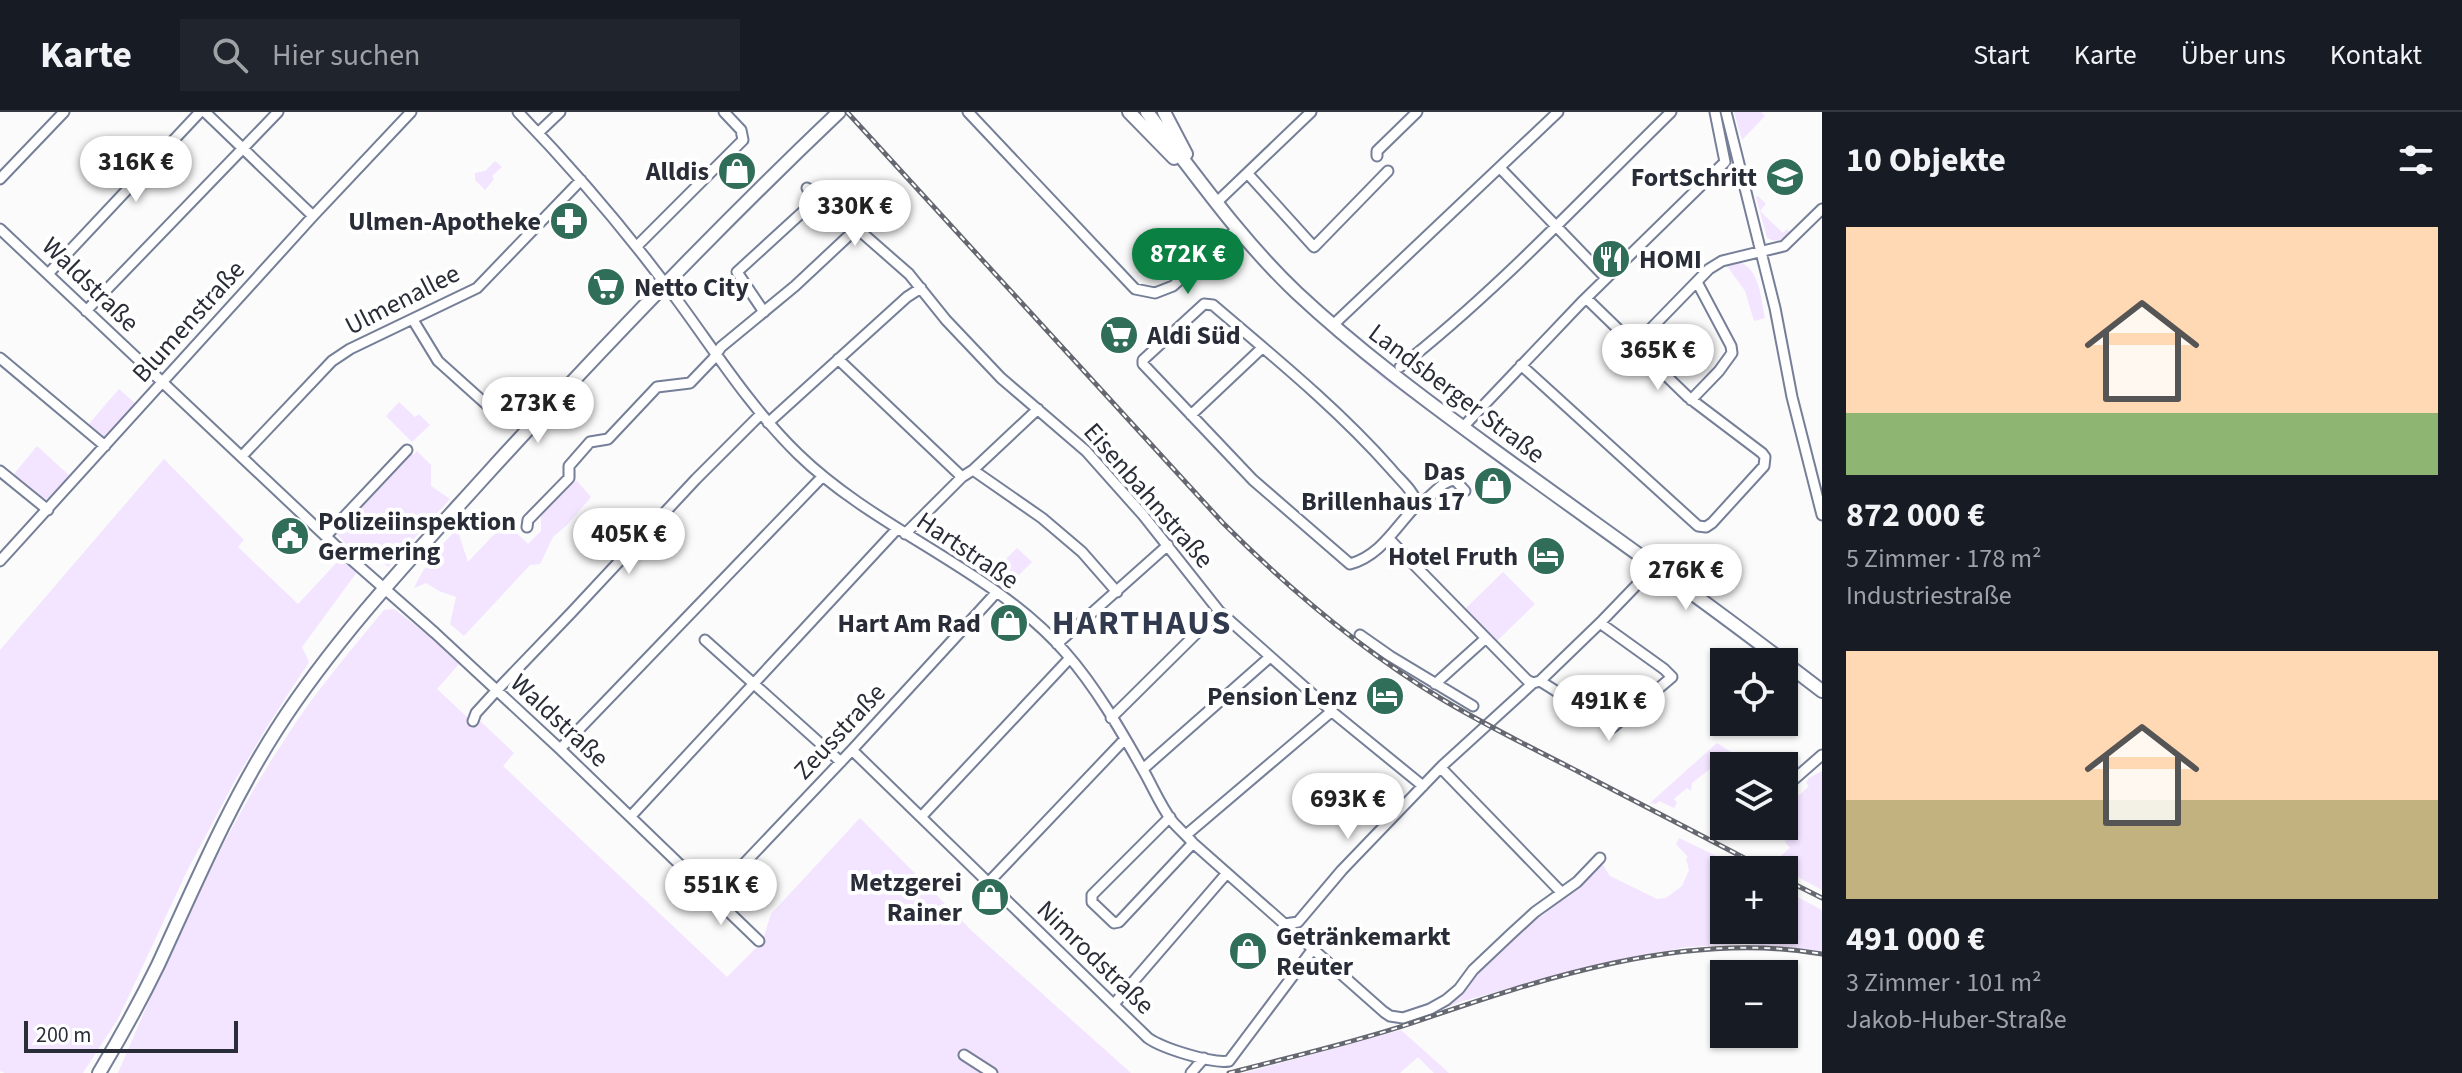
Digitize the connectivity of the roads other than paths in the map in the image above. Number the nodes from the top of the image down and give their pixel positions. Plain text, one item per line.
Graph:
1 (64, 112) edge
2 (203, 112) edge
3 (278, 112) edge
4 (411, 112) edge
5 (518, 112) edge
6 (560, 112) edge
7 (724, 112) edge
8 (839, 112) edge
9 (968, 112) edge
10 (1129, 112) edge
11 (1147, 112) edge
12 (1164, 112) edge
13 (1311, 112) edge
14 (1417, 112) edge
15 (1558, 112) edge
16 (1671, 112) edge
17 (1715, 112) edge
18 (1726, 112) edge
19 (538, 133) junction
20 (243, 148) junction
21 (1377, 156) dead end
22 (1500, 168) junction
23 (1190, 169) junction
24 (1388, 171) dead end
25 (1248, 174) junction
26 (0, 179) edge
27 (581, 180) junction
28 (807, 188) dead end
29 (820, 196) junction
30 (1216, 203) junction
31 (1822, 209) edge
32 (313, 216) junction
33 (1556, 225) junction
34 (857, 228) junction
35 (0, 229) edge
36 (1237, 229) junction
37 (637, 246) junction
38 (1759, 252) junction
39 (48, 274) junction
40 (1606, 278) junction
41 (1697, 282) junction
42 (665, 283) junction
43 (921, 288) junction
44 (1586, 298) junction
45 (86, 311) junction
46 (764, 312) junction
47 (413, 320) junction
48 (1333, 325) junction
49 (1634, 346) junction
50 (1262, 348) junction
51 (716, 354) junction
52 (0, 358) edge
53 (838, 359) junction
54 (1521, 365) junction
55 (1400, 367) dead end
56 (162, 383) junction
57 (1691, 400) junction
58 (1038, 409) junction
59 (506, 410) dead end
60 (760, 415) junction
61 (1191, 415) junction
62 (768, 423) junction
63 (1463, 427) junction
64 (105, 446) junction
65 (407, 450) dead end
66 (242, 456) junction
67 (973, 470) junction
68 (0, 471) edge
69 (823, 476) junction
70 (1817, 476) edge
71 (962, 477) junction
72 (1465, 491) dead end
73 (1417, 503) junction
74 (48, 510) junction
75 (1822, 515) edge
76 (527, 527) dead end
77 (901, 531) junction
78 (326, 536) junction
79 (1389, 539) junction
80 (1168, 545) junction
81 (0, 561) edge
82 (1654, 567) junction
83 (384, 589) junction
84 (1117, 592) junction
85 (996, 593) junction
86 (1219, 611) junction
87 (1600, 623) junction
88 (1360, 635) dead end
89 (1486, 638) junction
90 (705, 640) dead end
91 (1057, 644) junction
92 (1765, 648) edge
93 (1270, 657) junction
94 (1070, 658) junction
95 (1798, 673) edge
96 (1536, 682) junction
97 (753, 684) junction
98 (1435, 684) junction
99 (497, 690) junction
100 (1822, 691) edge
101 (1473, 706) dead end
102 (1332, 711) junction
103 (1111, 718) junction
104 (473, 721) dead end
105 (1125, 739) junction
106 (560, 749) junction
107 (852, 750) junction
108 (1822, 755) edge
109 (841, 762) junction
110 (1441, 768) junction
111 (1143, 769) junction
112 (1798, 776) edge
113 (1423, 786) junction
114 (631, 816) junction
115 (921, 817) junction
116 (1170, 817) junction
117 (1189, 839) junction
118 (1600, 858) dead end
119 (1227, 873) junction
120 (988, 883) junction
121 (709, 891) junction
122 (1561, 892) junction
123 (1285, 924) junction
124 (759, 941) dead end
125 (1313, 949) junction
126 (1114, 1004) junction
127 (964, 1055) dead end
128 (1204, 1058) junction
129 (99, 1073) edge
130 (992, 1073) edge
131 (1191, 1073) edge

1 - 26 street
2 - 20 street
2 - 39 street
3 - 20 street
4 - 32 street, Blumenstraße
5 - 19 street, Hartstraße
6 - 19 street
7 - 37 street
8 - 42 main road
9 - 36 street
10 - 23 main road
11 - 23 main road, Landsberger Straße
12 - 23 main road
13 - 25 street
14 - 21 street
15 - 22 street
16 - 33 street
17 - 40 street
18 - 38 street
19 - 27 street, Hartstraße
20 - 32 street
20 - 45 street
22 - 33 street
22 - 48 street
23 - 30 main road, Landsberger Straße
24 - 25 street
25 - 30 street
27 - 37 street, Hartstraße
27 - 47 street, Ulmenallee
28 - 29 street, Eisenbahnstraße
29 - 34 street, Eisenbahnstraße
29 - 46 street
30 - 36 main road, Landsberger Straße
31 - 38 street
32 - 56 street, Blumenstraße
33 - 40 street
33 - 55 street
34 - 43 street, Eisenbahnstraße
34 - 46 street
35 - 39 street, Waldstraße
36 - 48 main road, Landsberger Straße
37 - 42 street, Hartstraße
38 - 41 street
38 - 70 street
39 - 45 street, Waldstraße
40 - 44 street
41 - 49 street
41 - 57 street
42 - 51 street, Hartstraße
42 - 83 main road
43 - 53 street
43 - 58 street, Eisenbahnstraße
44 - 49 street
44 - 54 street
45 - 56 street, Waldstraße
46 - 51 street
47 - 59 street
47 - 66 street, Ulmenallee
48 - 63 main road, Landsberger Straße
49 - 57 street
50 - 61 street
50 - 61 street
50 - 73 street
51 - 60 street, Hartstraße
51 - 76 street
52 - 64 street
53 - 62 street
53 - 71 street
54 - 57 street
54 - 63 street
56 - 64 street, Blumenstraße
56 - 66 street, Waldstraße
58 - 67 street
58 - 80 street, Eisenbahnstraße
60 - 62 street, Hartstraße
60 - 99 street
61 - 79 street
62 - 69 street, Hartstraße
63 - 82 main road, Landsberger Straße
64 - 74 street, Blumenstraße
65 - 78 street
66 - 78 street, Waldstraße
67 - 71 street
67 - 84 street
68 - 74 street
69 - 77 street, Hartstraße
69 - 106 street
70 - 75 street
71 - 77 street
72 - 73 street
73 - 79 street
74 - 81 street, Blumenstraße
77 - 85 street, Hartstraße
77 - 97 street
78 - 83 street, Waldstraße
79 - 89 street
80 - 84 street
80 - 86 street, Eisenbahnstraße
82 - 87 street
82 - 92 main road, Landsberger Straße
83 - 99 street, Waldstraße
83 - 129 main road
84 - 91 street
85 - 91 street, Hartstraße
85 - 107 street, Zeusstraße
86 - 93 street, Eisenbahnstraße
86 - 103 street
87 - 96 street
87 - 96 street
88 - 98 street
89 - 96 street
89 - 98 street
90 - 97 street
91 - 94 street, Hartstraße
93 - 102 street, Eisenbahnstraße
93 - 111 street
94 - 103 street, Hartstraße
94 - 115 street
95 - 100 main road, Landsberger Straße
96 - 110 street
97 - 109 street
97 - 114 street
98 - 101 street
99 - 104 street
99 - 106 street, Waldstraße
102 - 113 street, Eisenbahnstraße
102 - 117 street
103 - 105 street, Hartstraße
105 - 111 street, Hartstraße
105 - 120 street
106 - 114 street, Waldstraße
107 - 109 street, Zeusstraße
107 - 115 street, Nimrodstraße
108 - 112 street
109 - 121 street, Zeusstraße
110 - 113 street
110 - 122 street
111 - 116 street, Hartstraße
113 - 123 street
114 - 121 street, Waldstraße
115 - 120 street, Nimrodstraße
116 - 117 street, Hartstraße
116 - 117 street
117 - 119 street, Hartstraße
118 - 122 street
119 - 123 street, Hartstraße
119 - 126 street
120 - 126 street, Nimrodstraße
121 - 124 street, Waldstraße
122 - 125 street, Hartstraße
123 - 125 street, Hartstraße
125 - 128 street
126 - 128 street, Nimrodstraße
127 - 130 street
128 - 131 street

